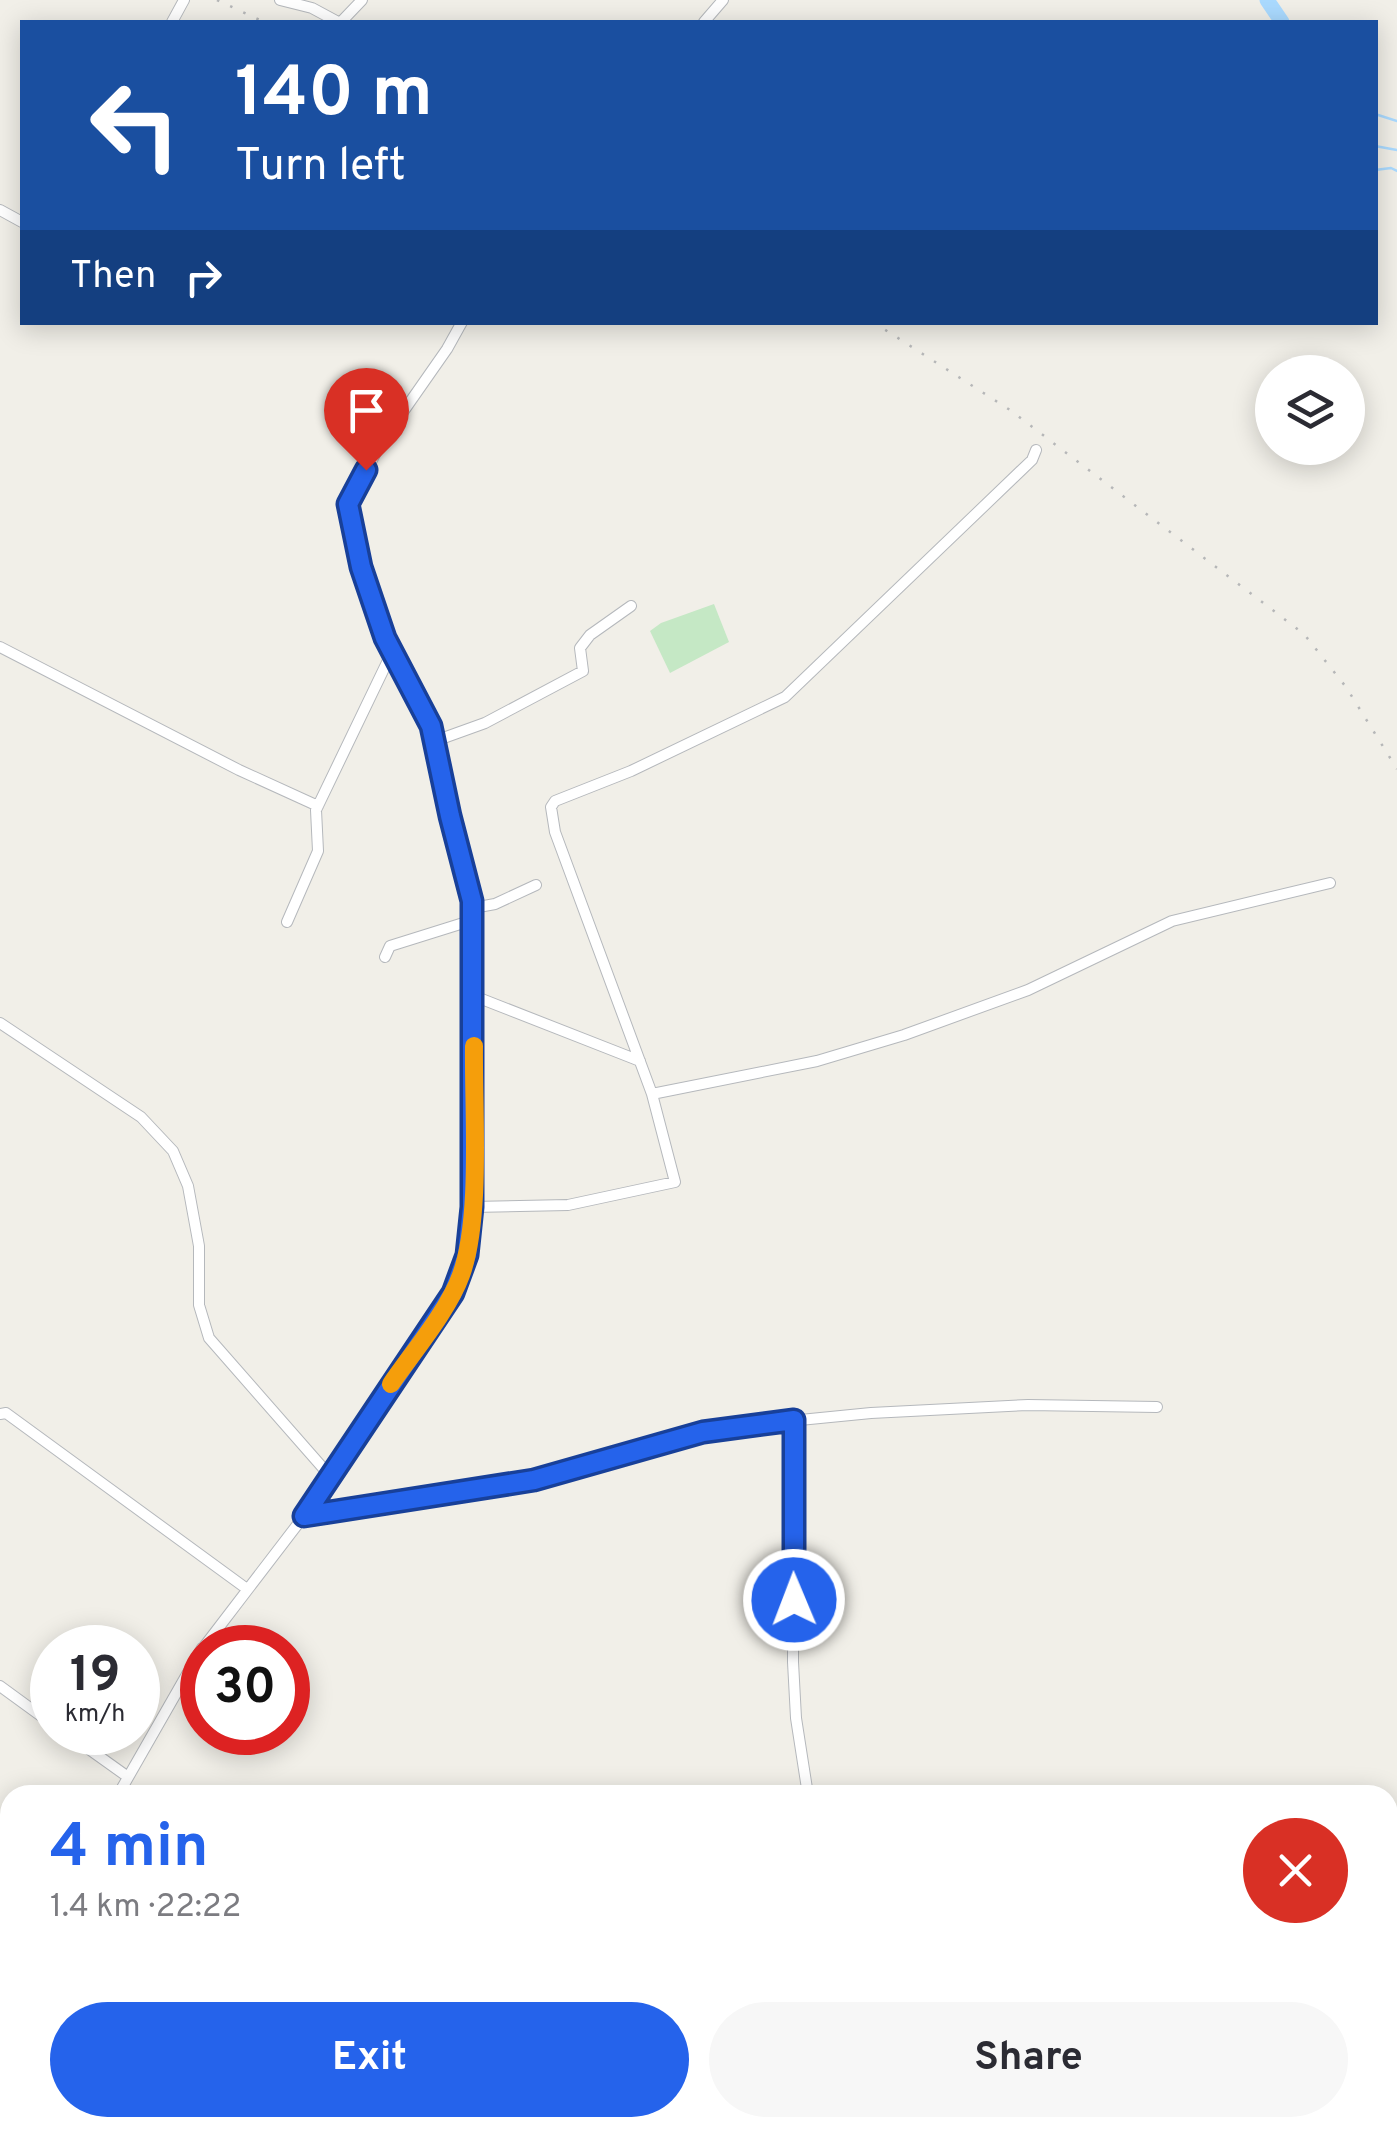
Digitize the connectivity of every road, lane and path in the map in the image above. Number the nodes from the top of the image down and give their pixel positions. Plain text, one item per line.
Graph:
1 (280, 0) edge
2 (362, 0) edge
3 (723, 0) edge
4 (336, 20) edge
5 (342, 20) edge
6 (706, 20) edge
7 (460, 325) edge
8 (1036, 450) dead end
9 (631, 606) dead end
10 (0, 647) edge
11 (392, 652) junction
12 (435, 741) junction
13 (318, 806) junction
14 (1330, 883) dead end
15 (536, 885) dead end
16 (473, 914) junction
17 (288, 922) dead end
18 (385, 958) dead end
19 (474, 996) junction
20 (0, 1023) edge
21 (640, 1061) junction
22 (652, 1094) junction
23 (472, 1207) junction
24 (1158, 1406) dead end
25 (0, 1414) edge
26 (794, 1420) junction
27 (330, 1476) junction
28 (304, 1516) junction
29 (247, 1589) junction
30 (220, 1625) edge
31 (0, 1686) edge
32 (180, 1687) edge
33 (30, 1708) edge
34 (96, 1755) edge
35 (128, 1778) junction
36 (124, 1785) edge
37 (806, 1785) edge

1 - 4 street
2 - 5 street
3 - 6 street
7 - 11 street
8 - 21 street
9 - 12 street
10 - 13 street
11 - 12 street
11 - 13 street
12 - 16 street
13 - 17 street
14 - 22 street
15 - 16 street
16 - 18 street
16 - 19 street
19 - 21 street
19 - 23 street
20 - 27 street
21 - 22 street
22 - 23 street
23 - 27 street
24 - 26 street
25 - 29 street
26 - 28 street
26 - 37 street
27 - 28 street
28 - 29 street
29 - 30 street
31 - 33 street
32 - 35 street
34 - 35 street
35 - 36 street

